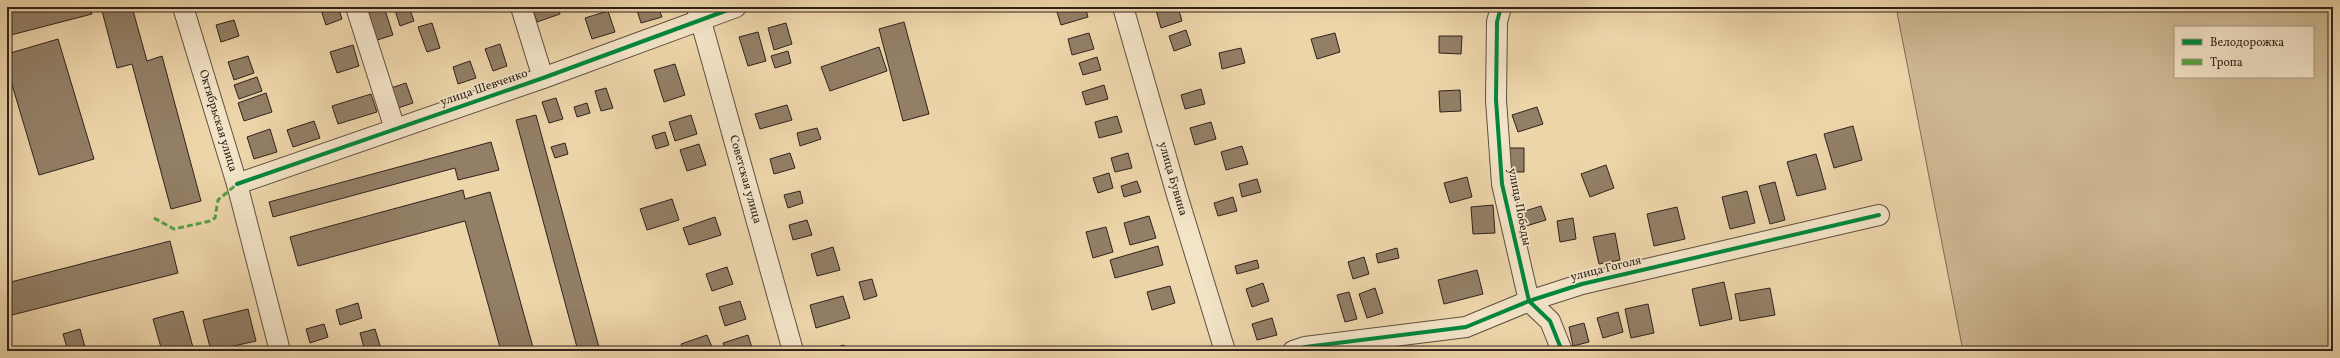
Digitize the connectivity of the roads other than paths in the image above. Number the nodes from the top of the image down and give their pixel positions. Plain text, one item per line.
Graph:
1 (183, 7) edge
2 (356, 7) edge
3 (521, 7) edge
4 (736, 7) edge
5 (1123, 7) edge
6 (1501, 7) edge
7 (699, 14) edge
8 (543, 78) junction
9 (395, 129) junction
10 (237, 184) junction
11 (1879, 215) dead end
12 (1529, 301) junction
13 (280, 351) edge
14 (793, 351) edge
15 (1225, 351) edge
16 (1292, 351) edge
17 (1562, 351) edge

1 - 10 street, Октябрьская улица
2 - 9 street
3 - 8 street
4 - 7 street, улица Шевченко
5 - 15 street, улица Бувина
6 - 12 street, улица Победы
7 - 8 street, улица Шевченко
7 - 14 street, Советская улица
8 - 9 street, улица Шевченко
9 - 10 street, улица Шевченко
10 - 13 street, Октябрьская улица
11 - 12 street, улица Гоголя
12 - 16 street, улица Гоголя
12 - 17 street

